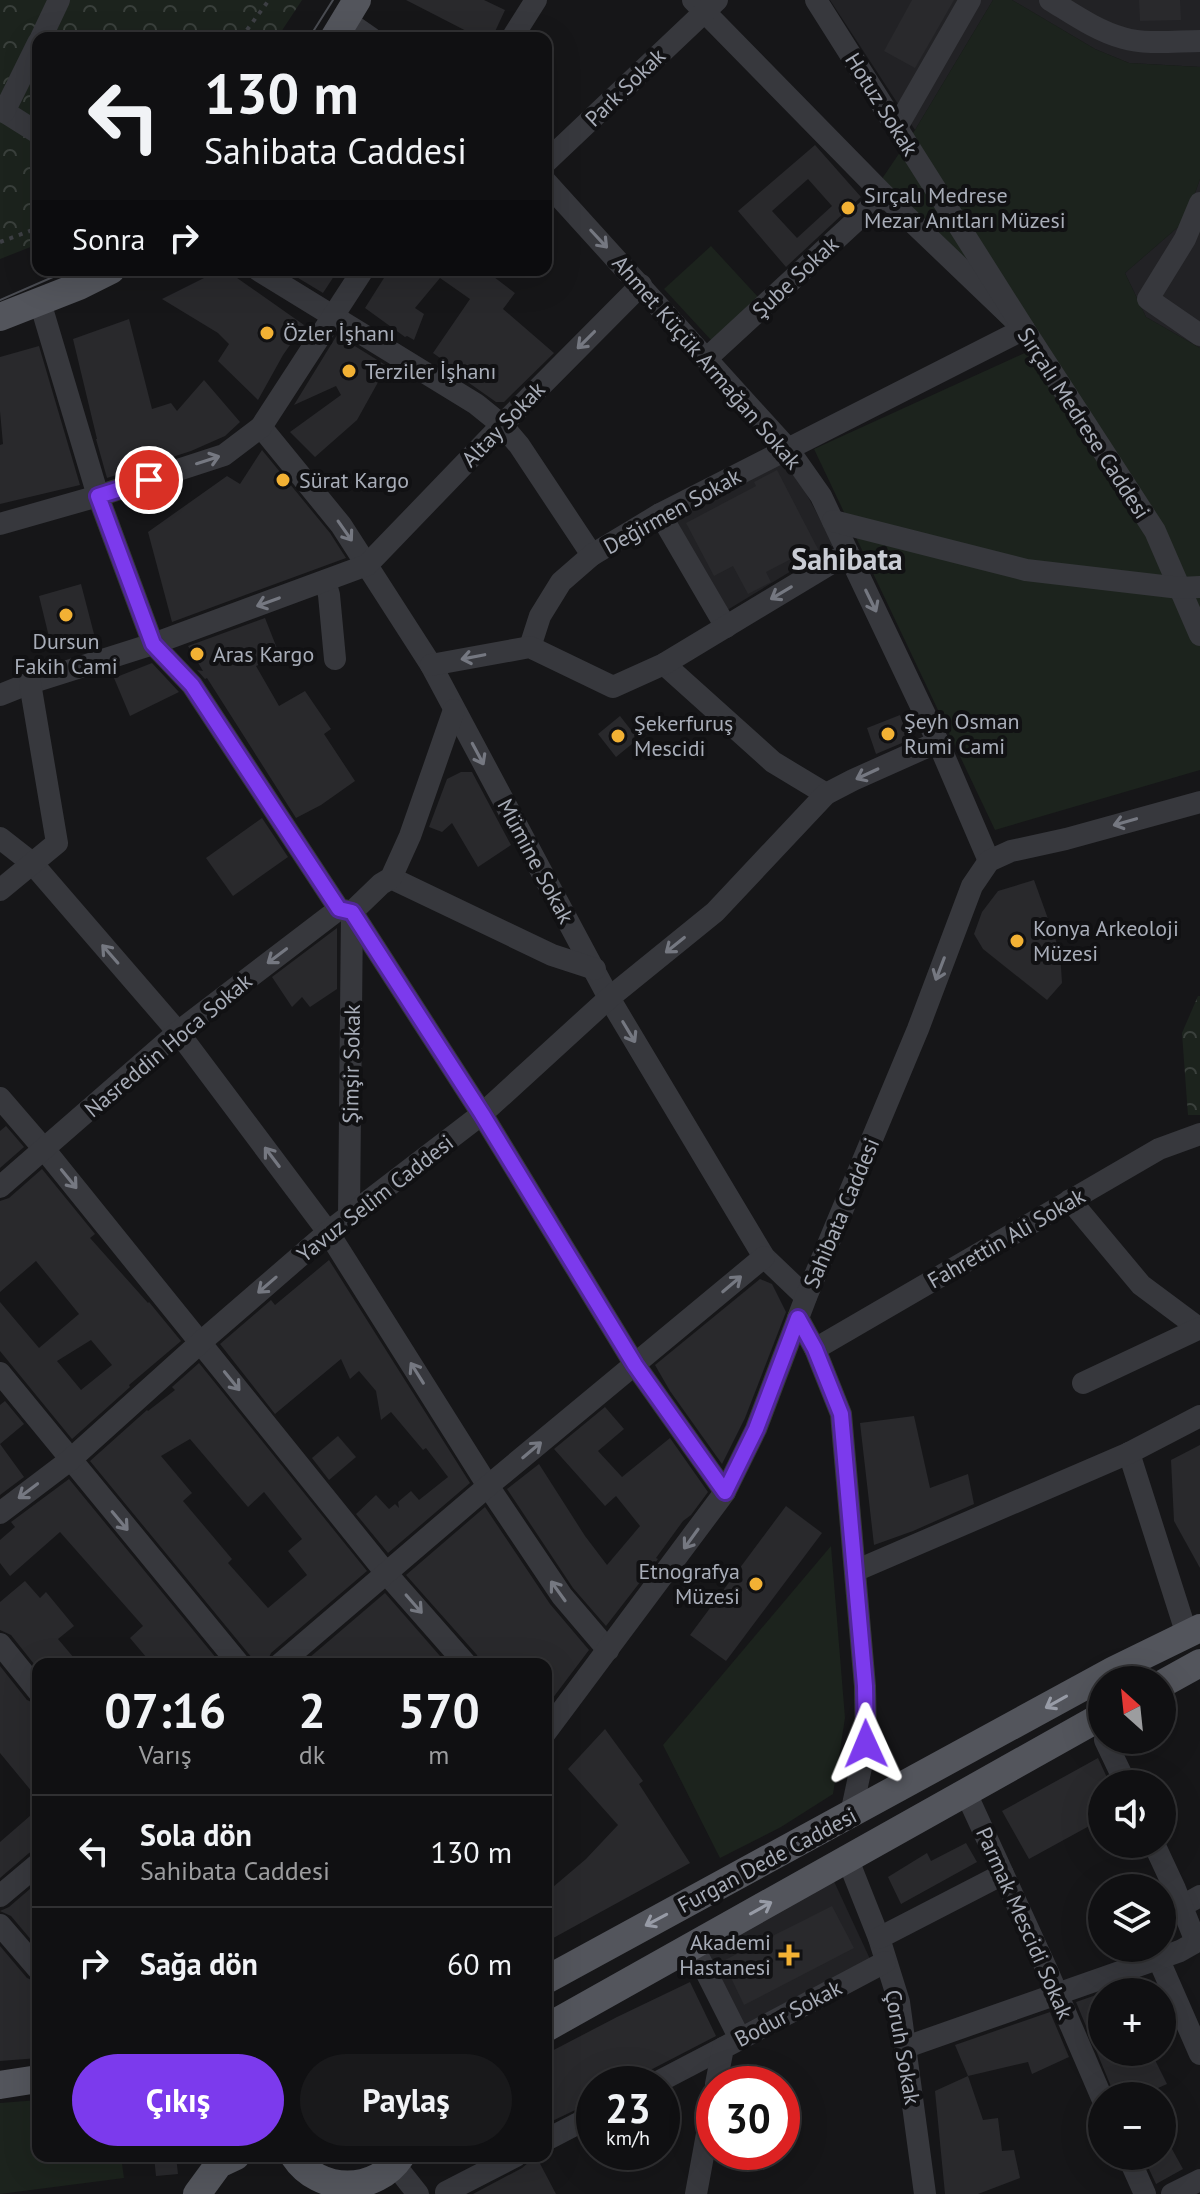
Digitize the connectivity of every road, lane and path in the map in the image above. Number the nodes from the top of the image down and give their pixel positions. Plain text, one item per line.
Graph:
1 (59, 0) edge
2 (269, 0) edge
3 (536, 0) edge
4 (816, 0) edge
5 (970, 0) edge
6 (1050, 0) edge
7 (705, 4) edge
8 (345, 19) edge
9 (43, 32) edge
10 (245, 32) edge
11 (363, 32) edge
12 (516, 32) edge
13 (1200, 41) edge
14 (32, 54) edge
15 (2, 110) edge
16 (897, 127) junction
17 (32, 129) edge
18 (552, 156) edge
19 (552, 189) edge
20 (884, 195) junction
21 (1200, 203) edge
22 (32, 230) edge
23 (0, 242) edge
24 (99, 276) edge
25 (268, 276) edge
26 (359, 276) edge
27 (641, 285) junction
28 (40, 302) junction
29 (333, 316) junction
30 (0, 317) edge
31 (1024, 329) junction
32 (1200, 335) edge
33 (706, 359) junction
34 (502, 425) junction
35 (261, 427) junction
36 (788, 449) junction
37 (98, 496) junction
38 (660, 514) junction
39 (833, 521) junction
40 (0, 524) edge
41 (848, 553) junction
42 (592, 555) junction
43 (367, 565) junction
44 (325, 581) junction
45 (1190, 588) edge
46 (726, 627) junction
47 (1200, 635) edge
48 (153, 644) junction
49 (530, 647) junction
50 (335, 659) dead end
51 (664, 664) junction
52 (431, 665) junction
53 (30, 683) junction
54 (0, 695) edge
55 (454, 710) junction
56 (938, 742) junction
57 (826, 794) junction
58 (1200, 802) edge
59 (0, 838) edge
60 (989, 861) junction
61 (32, 863) junction
62 (391, 878) junction
63 (0, 890) edge
64 (346, 910) junction
65 (595, 969) junction
66 (609, 998) junction
67 (178, 1032) junction
68 (0, 1098) edge
69 (482, 1114) junction
70 (1200, 1134) edge
71 (44, 1149) junction
72 (0, 1187) edge
73 (1070, 1200) junction
74 (349, 1215) junction
75 (328, 1232) junction
76 (764, 1257) junction
77 (802, 1307) junction
78 (1200, 1329) edge
79 (201, 1342) junction
80 (815, 1349) junction
81 (635, 1365) junction
82 (0, 1373) edge
83 (1083, 1383) dead end
84 (1200, 1416) edge
85 (1129, 1453) junction
86 (70, 1460) junction
87 (488, 1486) junction
88 (725, 1492) junction
89 (0, 1513) edge
90 (855, 1571) junction
91 (386, 1573) junction
92 (1194, 1632) edge
93 (0, 1644) edge
94 (608, 1650) junction
95 (234, 1658) edge
96 (287, 1658) edge
97 (461, 1658) edge
98 (1200, 1663) edge
99 (1176, 1676) edge
100 (32, 1684) edge
101 (552, 1724) edge
102 (1088, 1734) edge
103 (966, 1793) junction
104 (851, 1814) junction
105 (1163, 1858) edge
106 (848, 1860) junction
107 (32, 1869) edge
108 (1003, 1874) junction
109 (0, 1896) edge
110 (1191, 1901) edge
111 (0, 1925) edge
112 (879, 1938) junction
113 (693, 1946) junction
114 (1176, 1950) edge
115 (32, 1962) edge
116 (885, 1962) junction
117 (1146, 1962) edge
118 (1160, 1962) edge
119 (552, 1977) edge
120 (1057, 1993) junction
121 (552, 2025) edge
122 (731, 2044) junction
123 (906, 2047) junction
124 (1200, 2054) edge
125 (723, 2066) edge
126 (680, 2070) edge
127 (32, 2080) edge
128 (1095, 2082) edge
129 (0, 2085) edge
130 (576, 2124) edge
131 (552, 2137) edge
132 (223, 2162) edge
133 (298, 2162) edge
134 (396, 2162) edge
135 (399, 2162) edge
136 (504, 2162) edge
137 (700, 2170) edge
138 (1134, 2170) edge
139 (1200, 2180) edge
140 (329, 2184) junction
141 (446, 2192) edge
142 (197, 2194) edge
143 (295, 2194) edge
144 (418, 2194) edge
145 (696, 2194) edge
146 (925, 2194) edge
147 (1145, 2194) edge
148 (1172, 2194) edge

1 - 9 street
2 - 10 path
3 - 12 street
4 - 16 street, Hotuz Sokak
5 - 16 street
6 - 13 street
7 - 18 street, Park Sokak
7 - 20 street, Sırçalı Medrese Caddesi
8 - 11 street
14 - 15 street
15 - 17 street
16 - 31 street, Hotuz Sokak
19 -> 27 street, Ahmet Küçük Armağan Sokak
20 - 31 street, Sırçalı Medrese Caddesi
20 - 33 street, Şube Sokak
21 - 32 street
22 - 23 path
24 - 28 main road
25 - 29 street
26 - 29 street
27 - 33 street, Ahmet Küçük Armağan Sokak
27 -> 34 street, Altay Sokak
28 - 30 main road
28 - 37 street
29 - 34 street
29 - 35 street
31 - 36 street, Değirmen Sokak
31 - 45 street, Sırçalı Medrese Caddesi
33 - 36 street, Ahmet Küçük Armağan Sokak
34 - 42 street
34 - 43 street, Altay Sokak
37 -> 35 street
35 -> 43 street, Mümine Sokak
36 - 38 street, Değirmen Sokak
36 - 39 street, Ahmet Küçük Armağan Sokak
37 - 40 street
37 - 48 street
38 - 42 street, Değirmen Sokak
38 - 46 street
39 - 41 street, Ahmet Küçük Armağan Sokak
39 - 45 street
41 -> 46 street
41 -> 56 street, Ahmet Küçük Armağan Sokak
42 - 49 street, Değirmen Sokak
43 - 44 street
43 - 52 street, Mümine Sokak
44 -> 48 street
44 - 50 street
45 - 47 street, Sırçalı Medrese Caddesi
46 - 51 street
48 - 53 street
48 - 64 street
49 - 51 street
49 -> 52 street
51 - 57 street
52 - 55 street, Mümine Sokak
53 - 54 street
53 - 61 street
55 - 62 street
55 -> 65 street, Mümine Sokak
56 -> 57 street, Yavuz Selim Caddesi
56 - 60 street, Ahmet Küçük Armağan Sokak
57 -> 66 street, Yavuz Selim Caddesi
58 -> 60 street
59 - 61 street
60 -> 77 street, Sahibata Caddesi
61 - 63 street
67 -> 61 street
62 - 64 street, Nasreddin Hoca Sokak
62 - 65 street
64 -> 67 street, Nasreddin Hoca Sokak
64 - 69 street
64 - 74 street, Şimşir Sokak
65 - 66 street, Mümine Sokak
66 - 69 street, Yavuz Selim Caddesi
66 -> 76 street, Mümine Sokak
67 - 71 street, Nasreddin Hoca Sokak
75 -> 67 street
68 - 71 street
69 - 74 street, Yavuz Selim Caddesi
69 - 81 street
70 - 73 street, Fahrettin Ali Sokak
71 - 72 street, Nasreddin Hoca Sokak
71 -> 79 street
73 - 78 street
73 - 80 street, Fahrettin Ali Sokak
74 - 75 street, Yavuz Selim Caddesi
75 -> 79 street, Yavuz Selim Caddesi
87 -> 75 street
76 - 77 street, Mümine Sokak
81 -> 76 street
77 - 80 street, Mümine Sokak
77 - 88 street, Sahibata Caddesi
78 - 83 street
79 - 86 street, Yavuz Selim Caddesi
79 -> 91 street
80 - 90 street, Mümine Sokak
87 -> 81 street
81 - 88 street
82 - 86 street
84 - 85 street
85 - 90 street
85 - 92 street
86 -> 89 street, Yavuz Selim Caddesi
86 -> 95 street
87 - 91 street
94 -> 87 street
88 -> 94 street, Sahibata Caddesi
90 - 104 street, Mümine Sokak
91 - 96 street
91 -> 97 street
92 -> 104 main road, Furgan Dede Caddesi
93 - 100 street
94 - 101 street, Sahibata Caddesi
98 - 99 main road
102 - 103 main road, Furgan Dede Caddesi
103 - 106 main road, Furgan Dede Caddesi
103 - 108 street, Parmak Mescidi Sokak
104 -> 119 main road, Furgan Dede Caddesi
105 - 110 street
106 - 112 street, Çoruh Sokak
113 -> 106 main road, Furgan Dede Caddesi
107 - 109 street
108 - 112 street
108 - 120 street, Parmak Mescidi Sokak
110 - 114 street
111 - 115 street
112 - 116 street, Çoruh Sokak
113 - 121 main road, Furgan Dede Caddesi
113 - 122 street
116 - 122 street, Bodur Sokak
116 - 123 street, Çoruh Sokak
117 - 120 street
118 - 124 street
120 - 123 street
120 - 128 street, Parmak Mescidi Sokak
122 - 125 street, Bodur Sokak
122 - 126 street
123 - 146 street, Çoruh Sokak
127 - 129 main road
130 - 131 street
132 - 142 main road
133 - 140 main road
134 - 140 main road
135 - 144 street
136 - 141 street
137 - 145 street
138 - 147 street
139 - 148 street
140 - 143 main road

